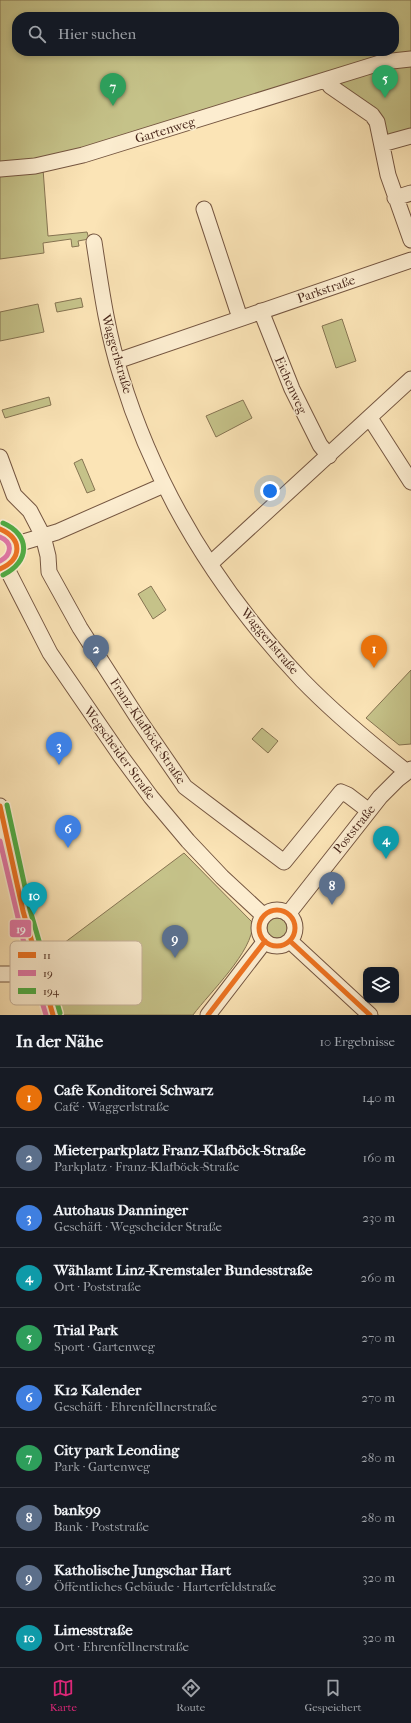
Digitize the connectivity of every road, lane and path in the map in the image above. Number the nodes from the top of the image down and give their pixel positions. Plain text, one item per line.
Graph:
1 (411, 59) edge
2 (327, 80) junction
3 (411, 136) edge
4 (382, 144) junction
5 (0, 169) edge
6 (411, 193) edge
7 (395, 198) junction
8 (204, 209) dead end
9 (411, 240) edge
10 (94, 242) dead end
11 (411, 260) edge
12 (261, 311) junction
13 (240, 318) junction
14 (117, 361) junction
15 (411, 379) edge
16 (370, 418) junction
17 (329, 456) junction
18 (0, 457) edge
19 (411, 482) edge
20 (164, 484) junction
21 (0, 529) edge
22 (43, 536) junction
23 (17, 544) junction
24 (210, 564) junction
25 (3, 568) edge
26 (409, 771) edge
27 (0, 806) edge
28 (369, 811) junction
29 (288, 914) junction
30 (264, 916) junction
31 (265, 940) junction
32 (290, 940) junction
33 (31, 941) edge
34 (49, 1005) edge
35 (52, 1015) edge
36 (208, 1015) edge
37 (370, 1015) edge

1 - 2 street, Gartenweg
2 - 4 street
2 - 5 street, Gartenweg
3 - 4 street
4 - 7 street
6 - 7 street
7 - 9 street
8 - 13 street
10 - 14 street, Waggerlstraße
11 - 12 street, Parkstraße
12 - 13 street, Parkstraße
12 - 17 street, Eichenweg
13 - 14 street, Parkstraße
14 - 20 street, Waggerlstraße
15 - 16 street
16 - 17 street
16 - 19 street
17 - 24 street
18 - 22 street, Franz-Klafböck-Straße
20 - 22 street
20 - 24 street, Waggerlstraße
21 - 23 street
22 - 23 street
22 - 28 street, Franz-Klafböck-Straße
23 - 25 street, Wegscheider Straße
24 - 26 street, Waggerlstraße
25 - 30 street, Wegscheider Straße
26 - 28 street, Poststraße
27 - 33 street
28 - 29 street, Poststraße
29 - 30 street
29 - 32 street
30 - 31 street
31 - 32 street
31 - 36 street
32 - 37 street
34 - 35 street

